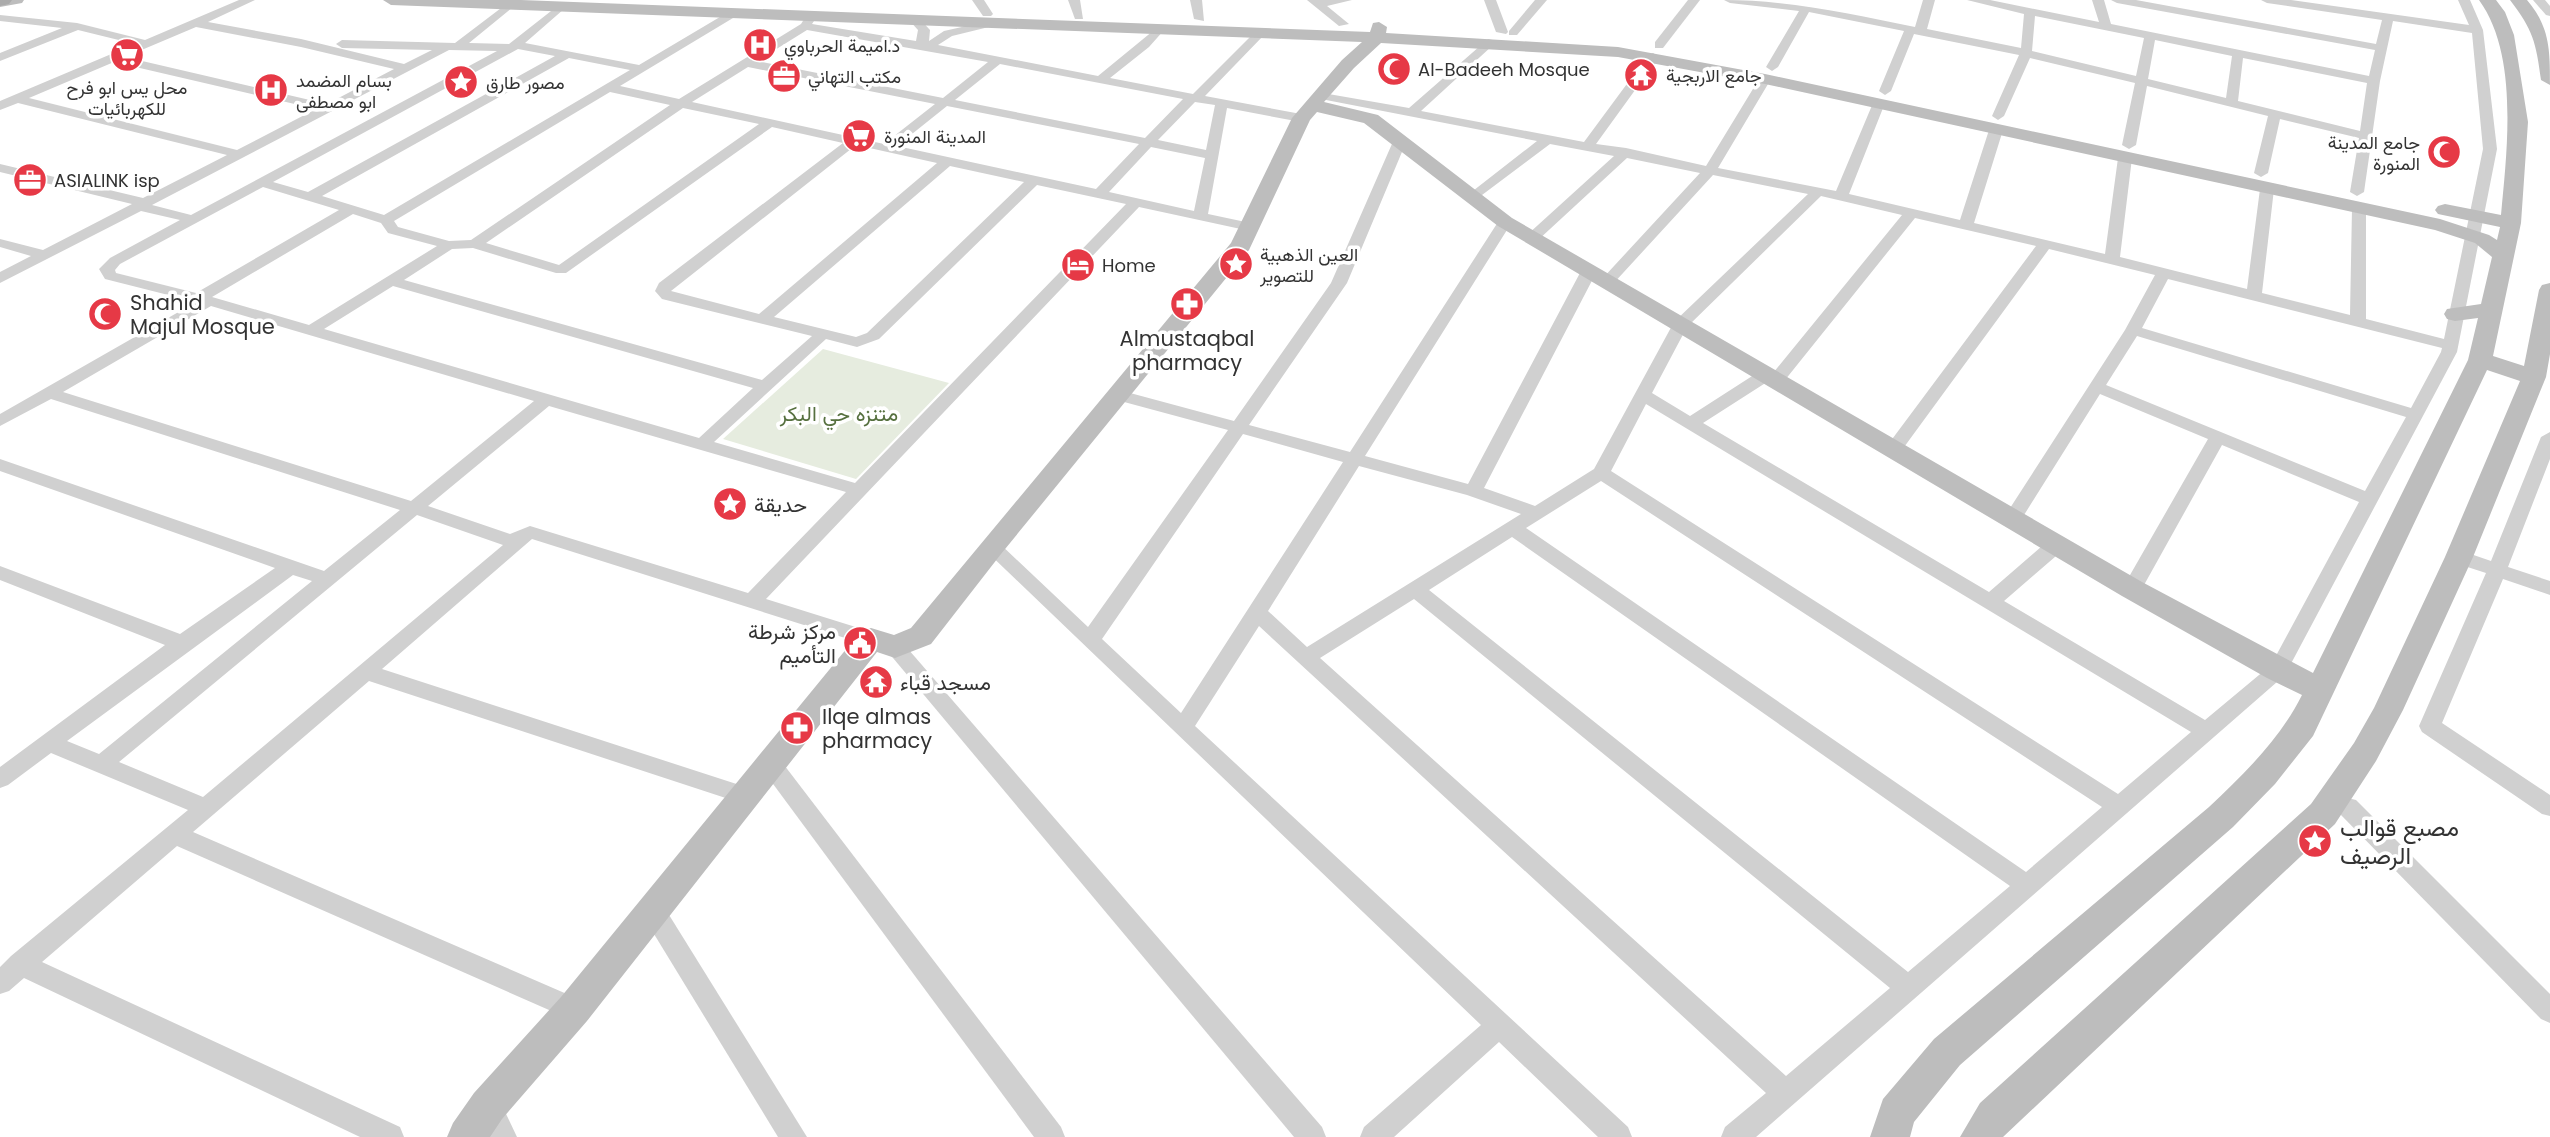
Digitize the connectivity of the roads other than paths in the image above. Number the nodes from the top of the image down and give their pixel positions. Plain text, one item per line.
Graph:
1 (16, 0) edge
2 (249, 0) edge
3 (391, 0) edge
4 (690, 0) edge
5 (696, 0) edge
6 (1196, 0) edge
7 (1346, 0) edge
8 (1490, 0) edge
9 (1541, 0) edge
10 (1694, 0) edge
11 (1730, 0) edge
12 (1929, 0) edge
13 (1973, 0) edge
14 (2098, 0) edge
15 (2117, 0) edge
16 (2267, 0) edge
17 (2369, 0) edge
18 (2464, 0) edge
19 (2487, 0) edge
20 (2518, 0) edge
21 (2539, 0) edge
22 (1, 1) edge
23 (894, 1) edge
24 (1315, 2) edge
25 (567, 3) edge
26 (509, 5) junction
27 (856, 7) edge
28 (1815, 7) edge
29 (1076, 8) edge
30 (734, 12) junction
31 (987, 12) edge
32 (2031, 12) junction
33 (2550, 13) edge
34 (806, 15) junction
35 (913, 15) junction
36 (2383, 16) junction
37 (0, 18) edge
38 (1200, 19) junction
39 (196, 23) junction
40 (1343, 24) junction
41 (77, 26) junction
42 (2106, 27) junction
43 (1160, 29) junction
44 (2477, 30) junction
45 (1378, 31) junction
46 (1916, 31) junction
47 (1260, 33) junction
48 (1501, 36) junction
49 (2150, 36) junction
50 (301, 43) junction
51 (147, 44) junction
52 (452, 47) junction
53 (514, 47) junction
54 (928, 47) junction
55 (2381, 48) junction
56 (1656, 51) junction
57 (2026, 53) junction
58 (567, 54) junction
59 (2238, 54) junction
60 (2548, 54) edge
61 (0, 57) edge
62 (113, 58) junction
63 (998, 60) junction
64 (748, 63) junction
65 (405, 68) junction
66 (643, 69) junction
67 (1769, 73) junction
68 (1101, 79) junction
69 (2142, 79) junction
70 (2550, 80) edge
71 (2374, 81) junction
72 (610, 88) junction
73 (1194, 97) junction
74 (1882, 97) junction
75 (17, 99) junction
76 (944, 101) junction
77 (1222, 102) junction
78 (2232, 102) junction
79 (681, 103) junction
80 (0, 106) edge
81 (1311, 106) junction
82 (328, 108) junction
83 (1412, 112) junction
84 (2275, 112) junction
85 (769, 122) junction
86 (1997, 123) junction
87 (2366, 136) junction
88 (1548, 139) junction
89 (1400, 140) junction
90 (855, 141) junction
91 (1147, 142) junction
92 (1588, 146) junction
93 (887, 148) junction
94 (1626, 152) junction
95 (2127, 152) junction
96 (238, 154) junction
97 (1212, 155) junction
98 (947, 161) junction
99 (0, 168) edge
100 (1710, 170) junction
101 (1034, 180) junction
102 (2264, 181) junction
103 (260, 182) junction
104 (1818, 192) junction
105 (1099, 194) junction
106 (1841, 196) junction
107 (310, 197) junction
108 (1474, 197) junction
109 (2358, 200) junction
110 (1136, 202) junction
111 (142, 205) junction
112 (352, 209) junction
113 (1911, 213) junction
114 (1200, 216) junction
115 (191, 219) junction
116 (386, 220) junction
117 (1505, 222) junction
118 (2511, 223) junction
119 (1966, 225) junction
120 (2474, 226) junction
121 (1250, 227) junction
122 (1532, 238) junction
123 (0, 243) edge
124 (474, 244) junction
125 (449, 245) junction
126 (2044, 246) junction
127 (45, 255) junction
128 (2504, 256) junction
129 (2112, 260) junction
130 (2163, 274) junction
131 (1598, 277) junction
132 (0, 278) edge
133 (391, 281) junction
134 (2550, 290) edge
135 (2254, 295) junction
136 (204, 300) junction
137 (2491, 310) junction
138 (2455, 314) junction
139 (762, 319) junction
140 (2358, 320) junction
141 (1680, 325) junction
142 (2133, 330) junction
143 (311, 331) junction
144 (824, 334) junction
145 (2546, 339) edge
146 (2450, 345) junction
147 (2480, 359) junction
148 (2534, 377) junction
149 (1771, 378) junction
150 (764, 386) junction
151 (2097, 387) junction
152 (49, 393) junction
153 (1119, 395) junction
154 (1643, 395) junction
155 (547, 399) junction
156 (2414, 414) junction
157 (0, 421) edge
158 (1691, 423) junction
159 (1240, 428) junction
160 (2550, 437) edge
161 (2217, 438) junction
162 (702, 444) junction
163 (1894, 450) junction
164 (1352, 460) junction
165 (0, 465) edge
166 (1601, 473) junction
167 (859, 490) junction
168 (1473, 491) junction
169 (2369, 499) junction
170 (415, 508) junction
171 (1536, 513) junction
172 (2012, 519) junction
173 (1512, 528) junction
174 (530, 532) junction
175 (2056, 545) junction
176 (991, 547) junction
177 (2459, 557) junction
178 (290, 567) junction
179 (2497, 570) junction
180 (0, 573) edge
181 (328, 580) junction
182 (2550, 588) edge
183 (1415, 589) junction
184 (2132, 589) junction
185 (753, 600) junction
186 (1991, 602) junction
187 (1256, 612) junction
188 (1090, 640) junction
189 (182, 643) junction
190 (883, 643) junction
191 (1306, 657) junction
192 (2278, 670) junction
193 (366, 672) junction
194 (2321, 690) junction
195 (1183, 728) junction
196 (2208, 732) junction
197 (47, 742) junction
198 (770, 763) junction
199 (101, 765) junction
200 (0, 779) edge
201 (747, 796) junction
202 (2120, 807) junction
203 (2348, 807) dead end
204 (2550, 807) edge
205 (207, 808) junction
206 (176, 835) junction
207 (2028, 886) junction
208 (652, 909) junction
209 (20, 964) junction
210 (0, 983) edge
211 (1909, 988) junction
212 (574, 1009) junction
213 (2550, 1011) edge
214 (1499, 1026) junction
215 (1786, 1094) junction
216 (495, 1121) edge
217 (390, 1137) edge
218 (467, 1137) edge
219 (793, 1137) edge
220 (1051, 1137) edge
221 (1312, 1137) edge
222 (1374, 1137) edge
223 (1618, 1137) edge
224 (1735, 1137) edge
225 (1890, 1137) edge
226 (1980, 1137) edge

1 - 22 main road
2 - 39 street
3 - 26 main road
4 - 5 main road
5 - 34 main road
6 - 38 street
7 - 24 street
8 - 48 street
9 - 48 street
10 - 56 street
11 - 28 street
12 - 46 street
13 - 32 street
14 - 42 street
15 - 55 street
16 - 36 street
17 - 36 street
18 - 44 street
19 - 118 main road
20 - 60 main road
21 - 33 street
23 - 35 main road
24 - 40 street
25 - 26 main road
25 - 30 main road
25 - 53 street
26 - 52 street
27 - 34 main road
27 - 35 main road
28 - 46 street
28 - 67 street
29 - 31 main road
29 - 38 main road
30 - 34 main road
30 - 66 street
31 - 35 main road
31 - 43 main road
31 - 54 street
32 - 42 street
32 - 57 street
34 - 54 street
34 - 64 street
35 - 54 street
36 - 44 street
36 - 55 street
37 - 41 street
38 - 40 main road
39 - 50 street
39 - 51 street
40 - 45 main road
41 - 51 street
41 - 61 street
42 - 49 street
43 - 47 main road
43 - 68 street
44 - 120 street
45 - 47 main road
45 - 48 main road
45 - 81 main road
46 - 57 street
46 - 74 street
47 - 73 street
48 - 56 main road
48 - 56 main road
48 - 83 street
49 - 59 street
49 - 69 street
50 - 52 street
50 - 65 street
51 - 62 street
52 - 53 street
52 - 65 street
53 - 58 street
53 - 103 street
54 - 63 street
55 - 71 street
56 - 67 main road
56 - 92 street
57 - 69 street
57 - 86 street
58 - 66 street
58 - 107 street
59 - 71 street
59 - 78 street
60 - 70 main road
62 - 75 street
62 - 82 street
63 - 68 street
63 - 76 street
64 - 76 street
64 - 79 street
65 - 82 street
66 - 72 street
67 - 74 main road
67 - 100 street
68 - 73 street
69 - 78 street
69 - 95 street
71 - 87 street
72 - 79 street
72 - 116 street
73 - 77 street
73 - 91 street
74 - 86 main road
74 - 106 street
75 - 80 street
75 - 96 street
76 - 91 street
76 - 93 street
77 - 81 street
77 - 97 street
78 - 84 street
79 - 85 street
79 - 124 street
81 - 83 street
81 - 89 main road
81 - 121 main road
82 - 96 street
83 - 88 street
84 - 87 street
84 - 102 street
85 - 90 street
85 - 124 street
86 - 95 main road
86 - 119 street
87 - 109 street
88 - 92 street
88 - 108 street
89 - 108 main road
89 - 159 street
90 - 93 street
90 - 139 street
91 - 97 street
91 - 105 street
92 - 94 street
93 - 98 street
94 - 100 street
94 - 122 street
95 - 102 main road
95 - 129 street
96 - 111 street
97 - 114 street
98 - 101 street
98 - 139 street
99 - 111 street
100 - 104 street
100 - 131 street
101 - 105 street
101 - 144 street
102 - 109 main road
102 - 135 street
103 - 107 street
103 - 115 street
104 - 106 street
104 - 141 street
105 - 110 street
106 - 113 street
107 - 112 street
108 - 117 main road
109 - 120 main road
109 - 140 street
110 - 114 street
110 - 167 street
111 - 115 street
111 - 127 street
112 - 116 street
112 - 136 street
113 - 119 street
113 - 149 street
114 - 121 street
115 - 136 street
116 - 125 street
117 - 122 main road
117 - 164 street
118 - 120 main road
118 - 128 main road
119 - 126 street
120 - 128 main road
120 - 138 street
121 - 153 main road
122 - 131 main road
123 - 127 street
124 - 125 street
125 - 133 street
126 - 129 street
126 - 163 street
127 - 132 street
128 - 137 main road
129 - 130 street
130 - 135 street
130 - 142 street
131 - 141 main road
131 - 168 street
133 - 143 street
133 - 150 street
134 - 145 main road
135 - 140 street
136 - 143 street
136 - 152 street
137 - 138 main road
137 - 147 main road
138 - 146 street
139 - 144 street
140 - 146 street
141 - 149 main road
141 - 154 street
142 - 151 street
142 - 156 street
143 - 155 street
144 - 150 street
145 - 148 main road
146 - 156 street
147 - 148 main road
147 - 194 main road
148 - 177 main road
149 - 158 street
149 - 163 main road
150 - 162 street
151 - 161 street
151 - 172 street
152 - 157 street
152 - 170 street
153 - 159 street
153 - 176 main road
154 - 158 street
154 - 166 street
155 - 162 street
155 - 170 street
156 - 169 street
158 - 186 street
159 - 164 street
159 - 188 street
160 - 179 street
161 - 169 street
161 - 184 street
162 - 167 street
163 - 172 main road
164 - 168 street
164 - 187 street
165 - 178 street
166 - 171 street
166 - 202 street
167 - 185 street
168 - 171 street
169 - 192 street
170 - 174 street
170 - 181 street
171 - 173 street
172 - 175 main road
173 - 183 street
173 - 207 street
174 - 185 street
174 - 193 street
175 - 184 main road
175 - 186 street
176 - 188 street
176 - 190 main road
177 - 179 street
177 - 226 main road
178 - 181 street
178 - 189 street
179 - 182 street
179 - 204 street
180 - 189 street
181 - 199 street
183 - 191 street
183 - 211 street
184 - 192 main road
185 - 190 street
186 - 196 street
187 - 191 street
187 - 195 street
188 - 195 street
189 - 197 street
190 - 198 main road
190 - 221 street
191 - 215 street
192 - 194 main road
192 - 196 street
193 - 201 street
193 - 205 street
194 - 225 main road
195 - 214 street
196 - 202 street
197 - 199 street
197 - 200 street
198 - 201 main road
198 - 220 street
199 - 205 street
201 - 208 main road
202 - 207 street
203 - 213 street
205 - 206 street
206 - 209 street
206 - 212 street
207 - 211 street
208 - 212 main road
208 - 219 street
209 - 210 street
209 - 217 street
211 - 215 street
212 - 216 main road
214 - 222 street
214 - 223 street
215 - 224 street
216 - 218 main road

